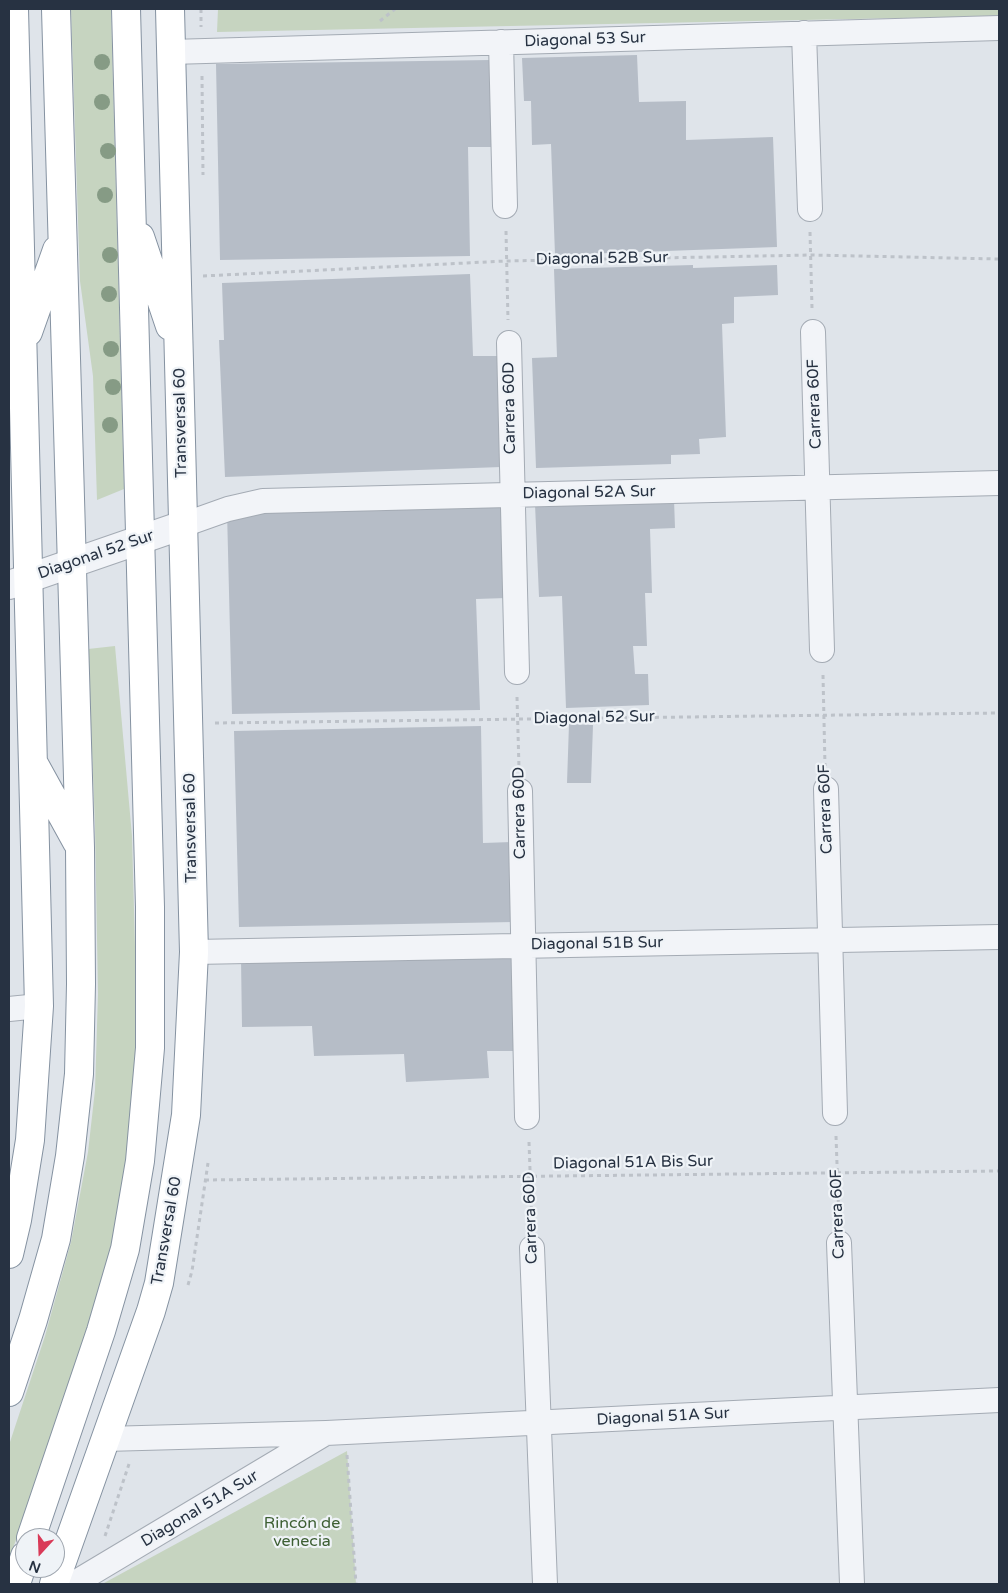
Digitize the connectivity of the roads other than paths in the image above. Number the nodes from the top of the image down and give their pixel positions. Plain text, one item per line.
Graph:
1 (14, 9) edge
2 (56, 9) edge
3 (126, 9) edge
4 (170, 9) edge
5 (999, 28) edge
6 (804, 33) junction
7 (501, 42) junction
8 (12, 50) edge
9 (171, 52) junction
10 (14, 203) edge
11 (506, 206) road end
12 (810, 209) road end
13 (131, 210) junction
14 (62, 235) junction
15 (813, 332) road end
16 (509, 343) road end
17 (22, 350) junction
18 (179, 352) junction
19 (999, 483) edge
20 (817, 487) junction
21 (512, 494) junction
22 (183, 525) junction
23 (140, 540) junction
24 (72, 563) junction
25 (18, 582) edge
26 (822, 650) road end
27 (517, 672) road end
28 (32, 760) junction
29 (826, 789) road end
30 (520, 791) road end
31 (80, 847) junction
32 (999, 937) edge
33 (830, 940) junction
34 (523, 946) junction
35 (194, 952) junction
36 (150, 970) junction
37 (38, 1006) junction
38 (9, 1009) edge
39 (192, 1025) junction
40 (835, 1113) road end
41 (528, 1117) road end
42 (839, 1243) road end
43 (532, 1248) road end
44 (9, 1254) edge
45 (9, 1392) edge
46 (999, 1400) edge
47 (846, 1408) junction
48 (539, 1423) junction
49 (336, 1432) junction
50 (106, 1439) junction
51 (34, 1528) edge
52 (54, 1584) edge
53 (73, 1584) edge
54 (545, 1584) edge
55 (852, 1584) edge

1 - 8 highway
2 - 14 highway
3 - 13 highway
4 - 9 highway, Transversal 60
5 - 6 street, Diagonal 53 Sur
6 - 7 street, Diagonal 53 Sur
6 - 12 street
7 - 9 street, Diagonal 53 Sur
7 - 11 street
8 - 10 highway
9 - 18 highway, Transversal 60
10 - 17 highway
13 - 18 highway
13 - 23 highway
14 - 17 highway
14 - 24 highway
15 - 20 street, Carrera 60F
16 - 21 street, Carrera 60D
17 - 25 highway
18 - 22 highway, Transversal 60
19 - 20 street, Diagonal 52A Sur
20 - 21 street, Diagonal 52A Sur
20 - 26 street, Carrera 60F
21 - 22 street, Diagonal 52A Sur
21 - 27 street, Carrera 60D
22 - 23 street, Diagonal 52 Sur
22 - 35 highway, Transversal 60
23 - 24 street, Diagonal 52 Sur
23 - 36 highway
24 - 25 street, Diagonal 52 Sur
24 - 31 highway
25 - 28 highway
28 - 31 highway
28 - 37 highway
29 - 33 street, Carrera 60F
30 - 34 street, Carrera 60D
31 - 45 highway
32 - 33 street, Diagonal 51B Sur
33 - 34 street, Diagonal 51B Sur
33 - 40 street, Carrera 60F
34 - 35 street, Diagonal 51B Sur
34 - 41 street, Carrera 60D
35 - 39 highway, Transversal 60
36 - 39 highway
36 - 51 highway
37 - 38 street
37 - 44 highway
39 - 50 highway, Transversal 60
42 - 47 street, Carrera 60F
43 - 48 street, Carrera 60D
46 - 47 street, Diagonal 51A Sur
47 - 48 street, Diagonal 51A Sur
47 - 55 street, Carrera 60F
48 - 49 street, Diagonal 51A Sur
48 - 54 street, Carrera 60D
49 - 50 street, Diagonal 51A Sur
49 - 53 street, Diagonal 51A Sur
50 - 52 highway, Transversal 60

